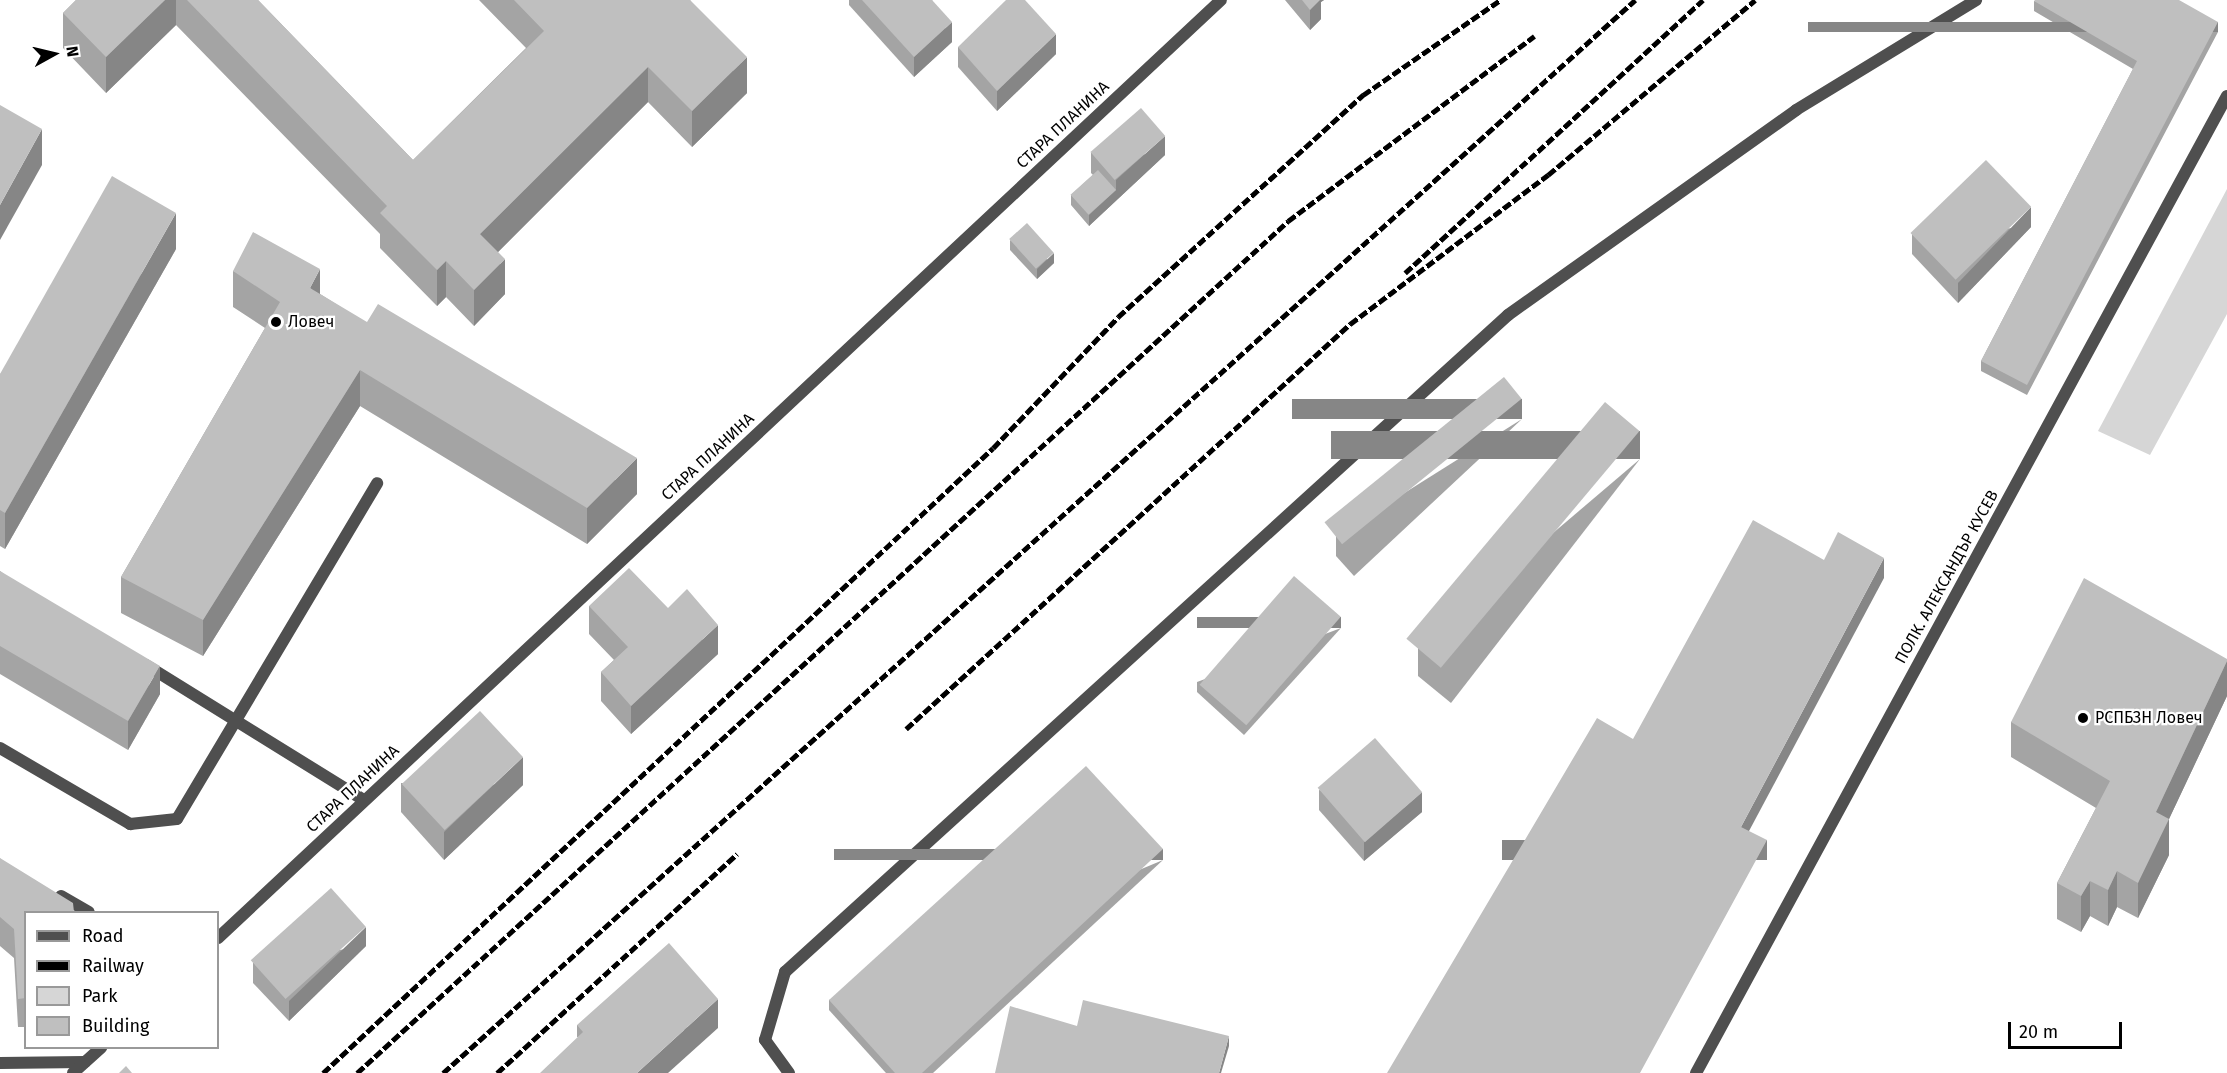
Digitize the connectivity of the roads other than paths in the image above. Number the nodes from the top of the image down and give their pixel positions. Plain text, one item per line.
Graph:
1 (1221, 0) edge
2 (1976, 0) edge
3 (2227, 96) edge
4 (377, 483) dead end
5 (133, 657) edge
6 (235, 719) junction
7 (0, 748) edge
8 (364, 800) junction
9 (50, 889) edge
10 (87, 911) edge
11 (219, 937) edge
12 (99, 1049) edge
13 (85, 1062) junction
14 (0, 1063) edge
15 (73, 1073) edge
16 (789, 1073) edge
17 (1696, 1073) edge

1 - 8 street, СТАРА ПЛАНИНА
2 - 16 street
3 - 17 street, ПОЛК. АЛЕКСАНДЪР КУСЕВ
4 - 6 street
5 - 6 street
6 - 7 street
6 - 8 street
8 - 11 street, СТАРА ПЛАНИНА
9 - 10 street
12 - 13 street
13 - 14 street
13 - 15 street

